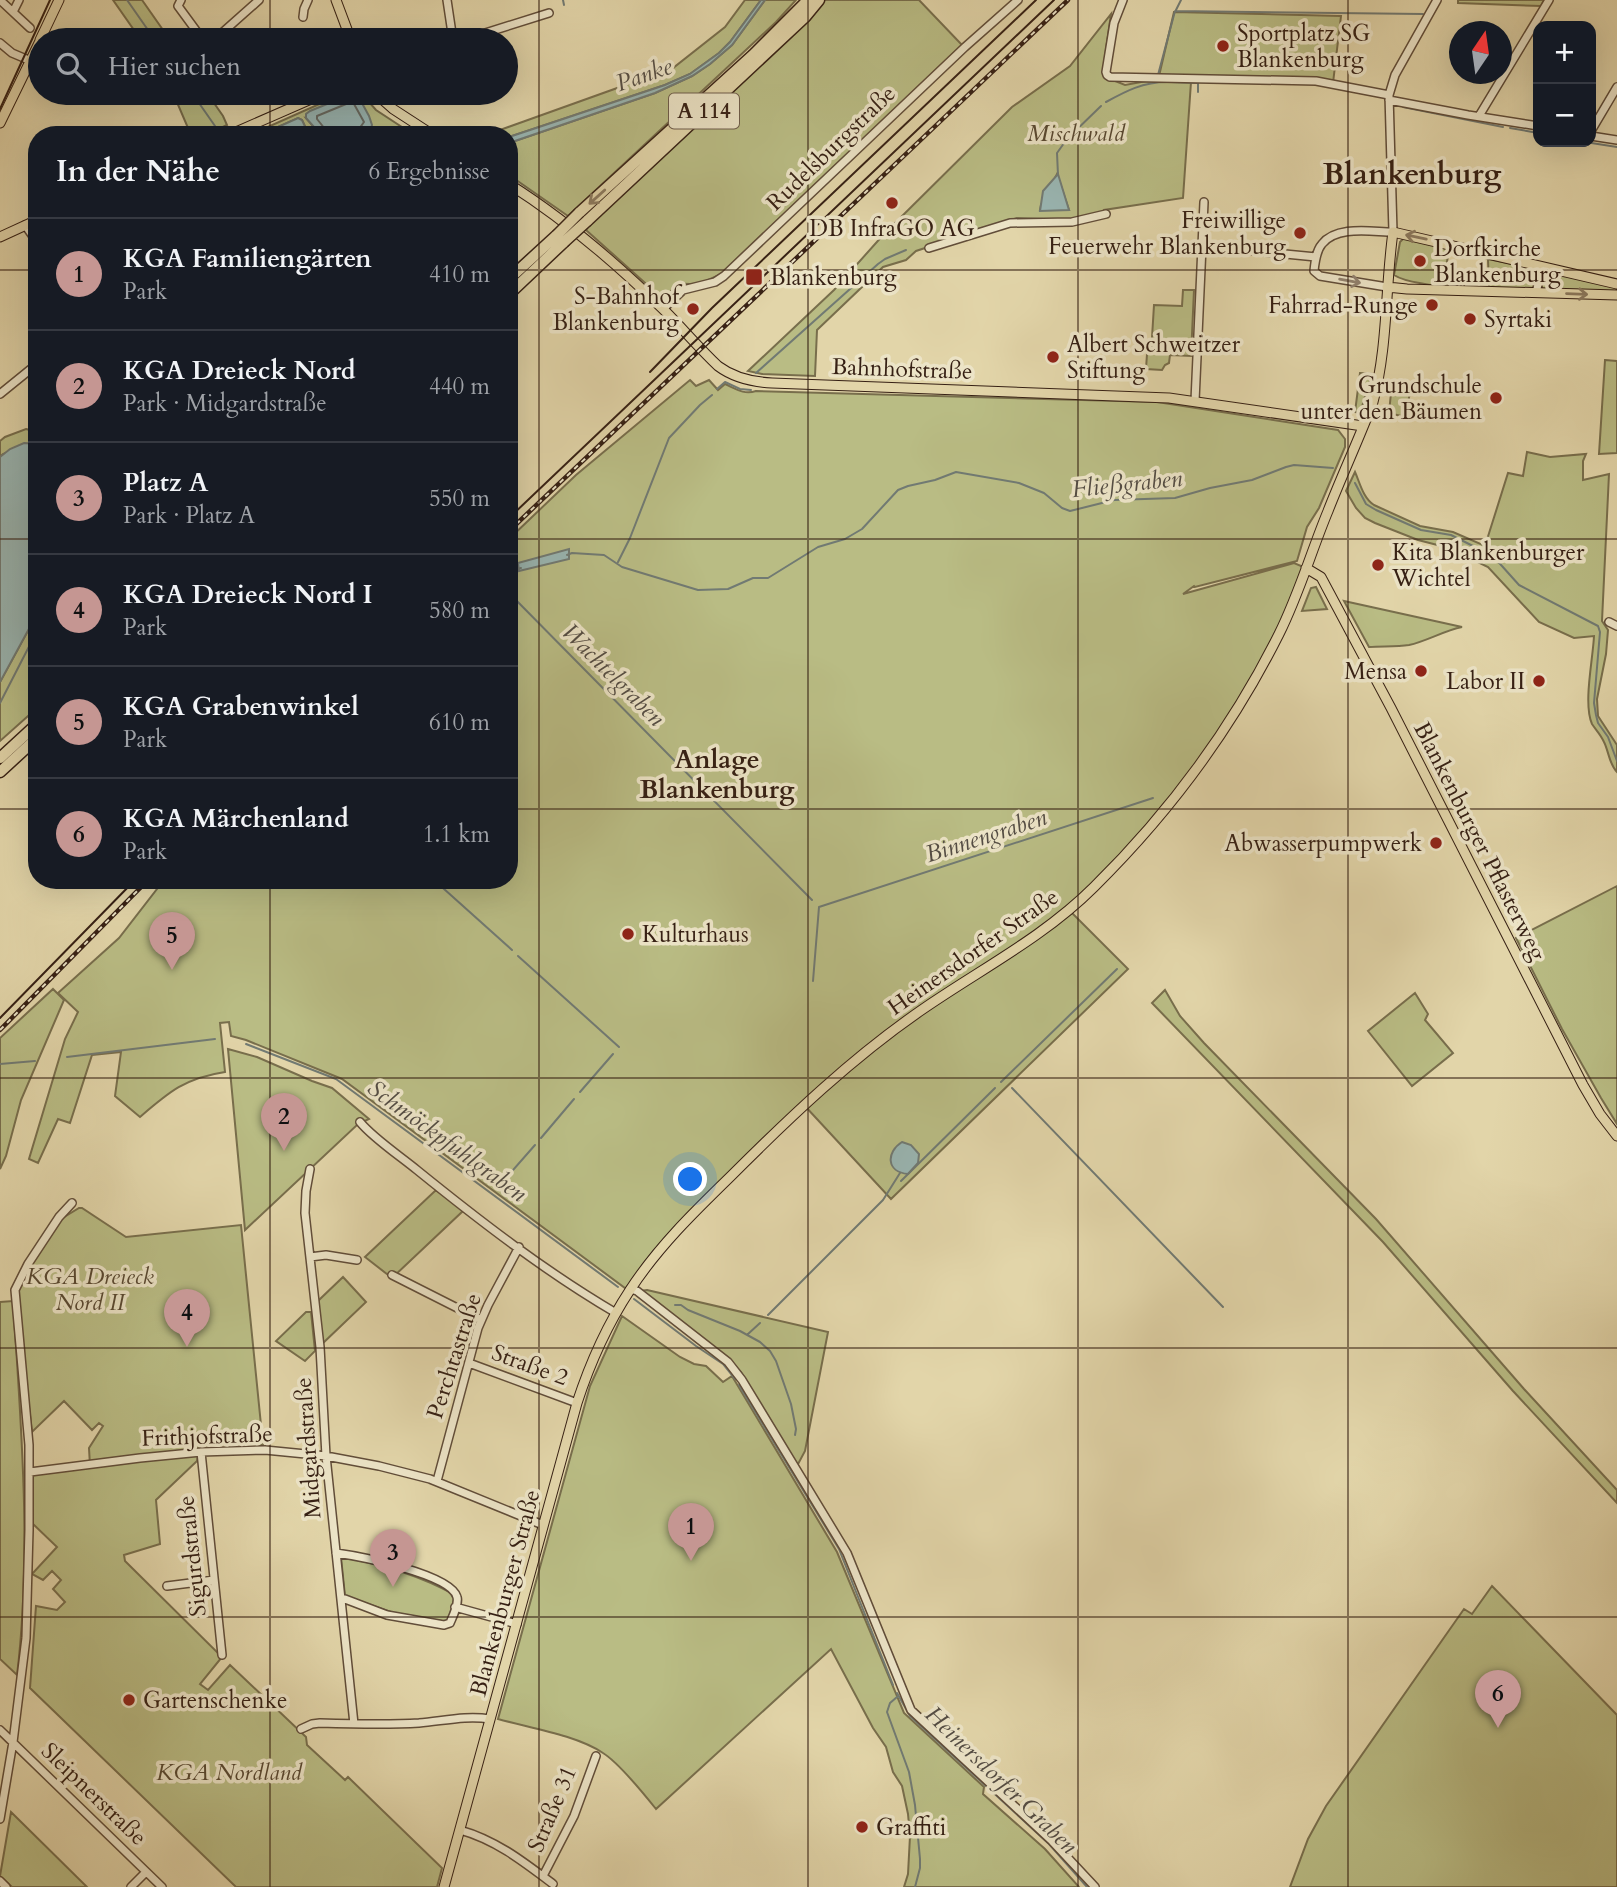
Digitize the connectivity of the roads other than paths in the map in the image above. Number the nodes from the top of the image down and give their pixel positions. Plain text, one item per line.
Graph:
1 (0, 0) edge
2 (19, 0) edge
3 (59, 0) edge
4 (181, 0) edge
5 (259, 0) edge
6 (308, 0) edge
7 (337, 0) edge
8 (447, 0) edge
9 (808, 0) edge
10 (819, 0) edge
11 (1018, 0) edge
12 (1123, 0) edge
13 (1437, 0) edge
14 (1549, 0) edge
15 (13, 12) junction
16 (549, 13) dead end
17 (303, 17) dead end
18 (30, 28) dead end
19 (46, 28) edge
20 (194, 28) edge
21 (228, 28) edge
22 (347, 28) edge
23 (451, 28) edge
24 (501, 28) edge
25 (0, 43) edge
26 (28, 60) edge
27 (28, 67) edge
28 (1617, 87) edge
29 (1389, 97) junction
30 (297, 105) edge
31 (388, 105) edge
32 (1479, 116) junction
33 (0, 123) edge
34 (1596, 124) edge
35 (1533, 125) edge
36 (249, 126) edge
37 (419, 126) edge
38 (1596, 135) edge
39 (1617, 141) edge
40 (518, 190) edge
41 (1205, 202) dead end
42 (1106, 214) dead end
43 (583, 217) junction
44 (28, 224) edge
45 (25, 225) junction
46 (28, 229) edge
47 (1393, 232) junction
48 (0, 237) edge
49 (560, 238) junction
50 (929, 248) dead end
51 (1244, 250) dead end
52 (1316, 257) junction
53 (1542, 267) junction
54 (518, 272) edge
55 (518, 284) edge
56 (1617, 284) edge
57 (1387, 287) junction
58 (1536, 293) junction
59 (1617, 295) edge
60 (663, 309) junction
61 (28, 371) edge
62 (0, 394) edge
63 (1195, 401) junction
64 (1363, 426) junction
65 (1306, 568) junction
66 (28, 732) edge
67 (28, 746) edge
68 (0, 758) edge
69 (0, 772) edge
70 (360, 1122) dead end
71 (1617, 1136) edge
72 (310, 1169) dead end
73 (72, 1203) dead end
74 (519, 1247) junction
75 (310, 1257) junction
76 (357, 1260) dead end
77 (392, 1275) dead end
78 (630, 1289) junction
79 (616, 1313) junction
80 (481, 1320) junction
81 (469, 1363) junction
82 (577, 1403) junction
83 (201, 1452) junction
84 (326, 1456) junction
85 (30, 1472) junction
86 (437, 1481) junction
87 (544, 1525) junction
88 (336, 1553) junction
89 (214, 1580) junction
90 (167, 1586) dead end
91 (341, 1600) junction
92 (455, 1607) junction
93 (517, 1624) junction
94 (222, 1655) dead end
95 (490, 1719) junction
96 (354, 1724) junction
97 (301, 1728) dead end
98 (0, 1730) edge
99 (13, 1742) junction
100 (596, 1756) dead end
101 (0, 1818) edge
102 (460, 1830) junction
103 (146, 1872) junction
104 (542, 1877) junction
105 (0, 1881) edge
106 (552, 1884) dead end
107 (6, 1887) edge
108 (131, 1887) edge
109 (162, 1887) edge
110 (444, 1887) edge
111 (1095, 1887) edge

1 - 15 street
2 - 15 street
3 - 19 main road
4 - 20 street
5 - 21 street
6 - 17 street
7 - 22 main road
8 - 23 street
9 -> 43 highway, A 114
10 - 43 highway, A 114
11 - 60 street, Rudelsburgstraße
12 - 29 street
13 - 29 street
14 - 32 street
15 - 18 street
16 - 24 street
25 - 26 street
27 - 33 main road
28 - 34 street
29 - 32 street
29 - 47 street
30 - 36 main road
31 - 37 main road
32 - 35 street
38 - 39 street
40 - 60 main road, Bahnhofstraße
41 - 63 street
42 - 50 street
43 - 49 highway, A 114, bridge
44 - 45 main road
45 - 46 street
45 - 48 main road
47 - 52 street
53 -> 47 main road
47 - 57 main road, Heinersdorfer Straße
49 - 54 highway, A 114
49 - 55 highway, A 114
51 - 52 street
52 -> 57 street
53 - 56 main road
53 - 58 street
57 - 58 main road
57 - 64 main road, Heinersdorfer Straße
58 -> 59 main road
60 - 63 main road, Bahnhofstraße
61 - 62 street
63 - 64 main road, Bahnhofstraße
64 - 65 main road, Heinersdorfer Straße
65 - 71 main road, Blankenburger Pflasterweg
65 - 78 main road, Heinersdorfer Straße
66 - 68 highway
67 - 69 highway
70 - 74 street
72 - 75 street, Midgardstraße
73 - 85 street
74 - 79 street
74 - 80 street, Perchtastraße
75 - 76 street
75 - 84 street, Midgardstraße
77 - 80 street
78 - 79 main road, Heinersdorfer Straße
78 - 111 street
79 - 82 main road, Blankenburger Straße
80 - 81 street, Perchtastraße
81 - 82 street, Straße 2
81 - 86 street, Perchtastraße
82 - 87 main road, Blankenburger Straße
83 - 84 street, Frithjofstraße
83 - 85 street, Frithjofstraße
83 - 89 street, Sigurdstraße
84 - 86 street, Frithjofstraße
84 - 88 street, Midgardstraße
85 - 99 street
86 - 87 street, Frithjofstraße
87 - 93 main road, Blankenburger Straße
88 - 91 street, Midgardstraße
88 - 92 street
89 - 90 street
89 - 94 street, Sigurdstraße
91 - 92 street
91 - 96 street, Midgardstraße
92 - 93 street
93 - 95 main road, Blankenburger Straße
95 - 96 street
95 - 102 main road, Blankenburger Straße
96 - 97 street
98 - 99 street, Sleipnerstraße
99 - 101 street
99 - 103 street, Sleipnerstraße
100 - 104 street, Straße 31
102 - 104 street, Straße 31
102 - 110 main road, Blankenburger Straße
103 - 108 street
103 - 109 street, Sleipnerstraße
104 - 106 street, Straße 31
105 - 107 street

